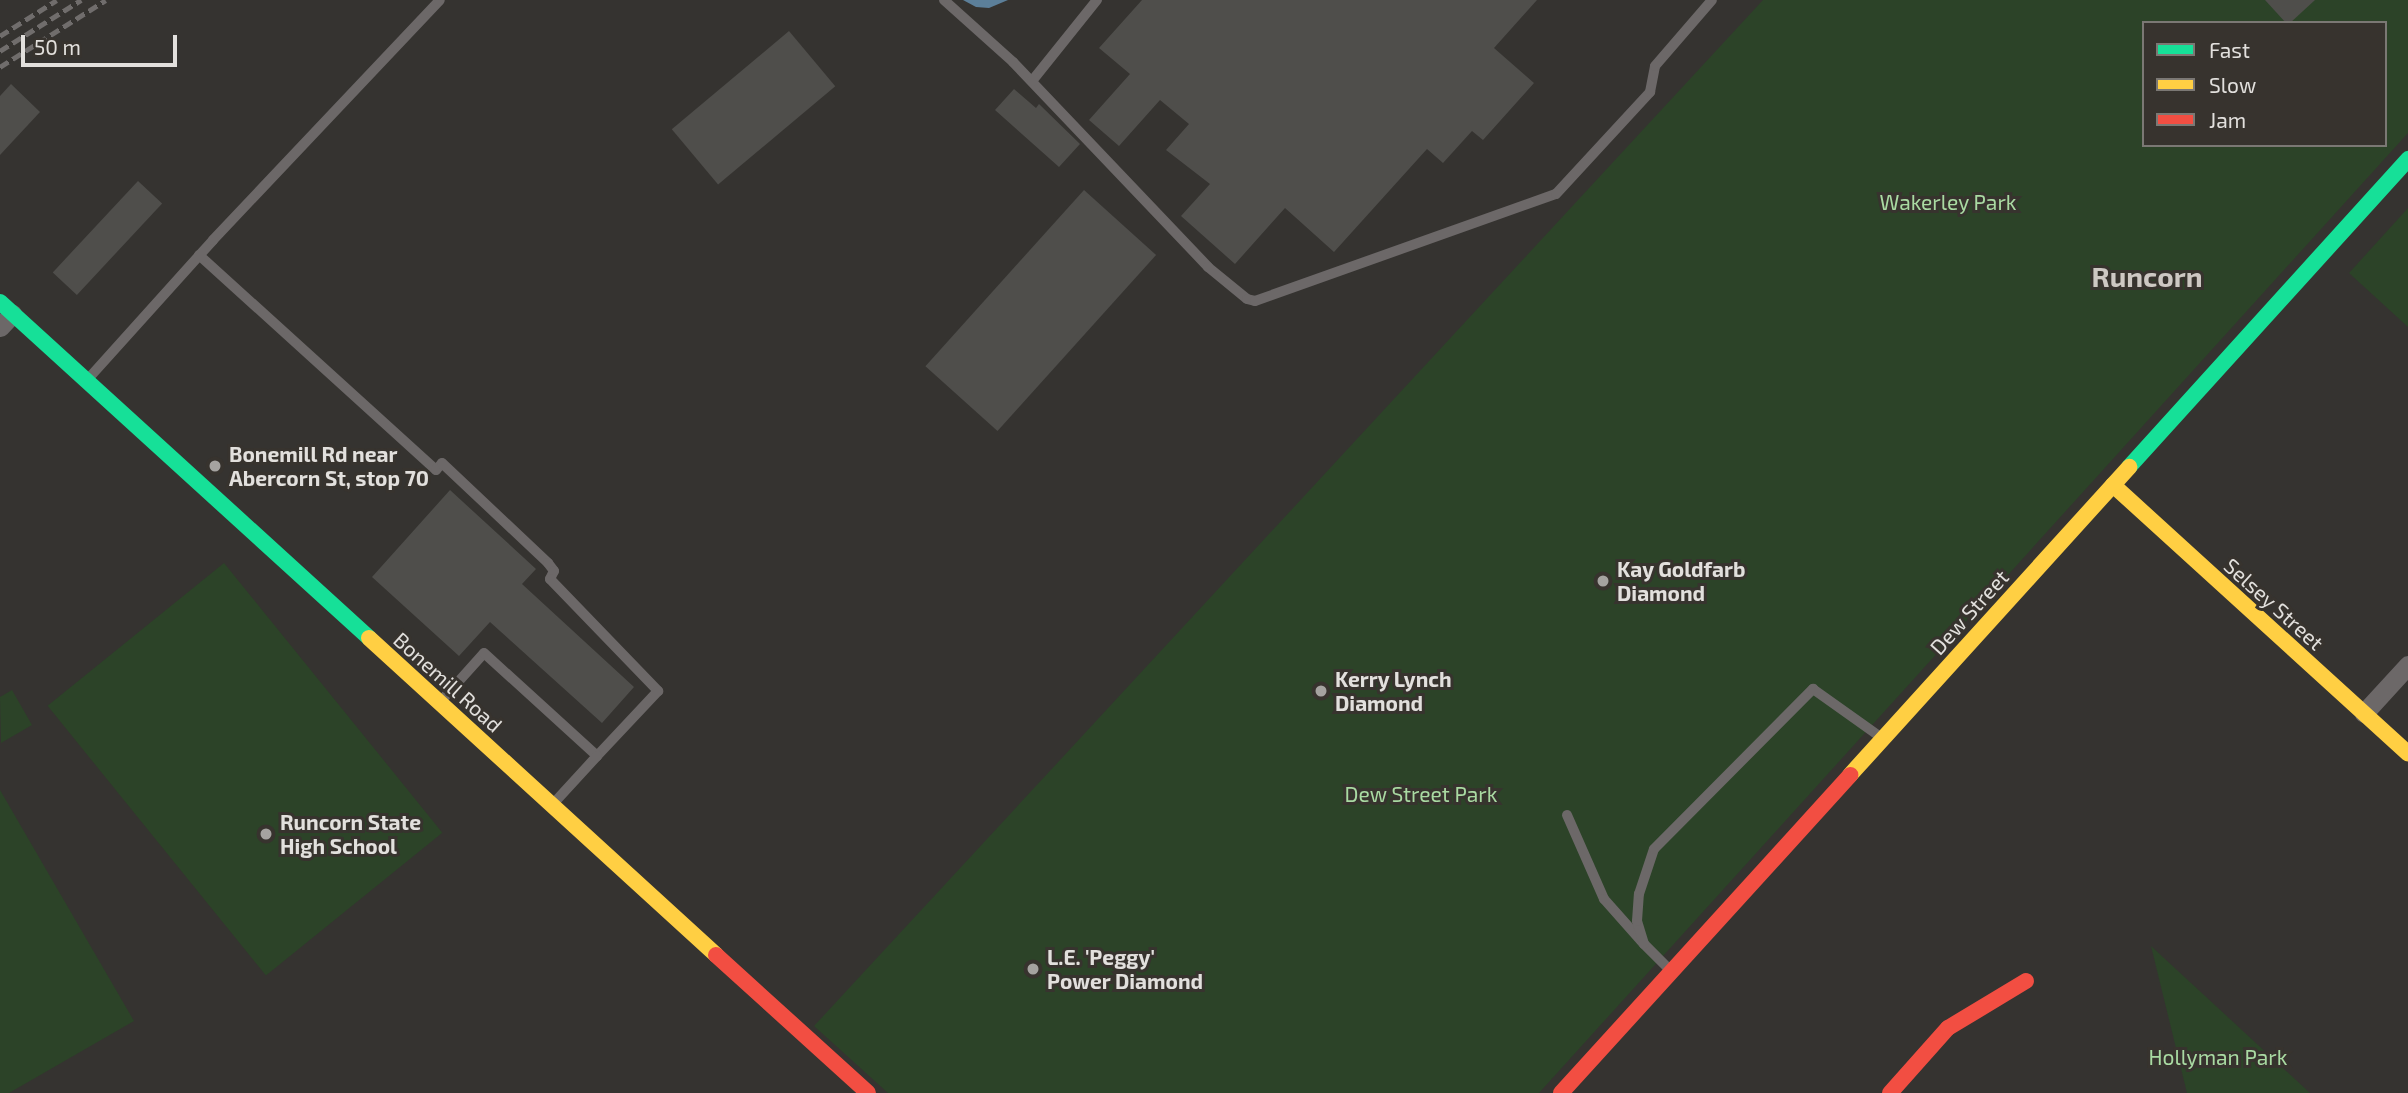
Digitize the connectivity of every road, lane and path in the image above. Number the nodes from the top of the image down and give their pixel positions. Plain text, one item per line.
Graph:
1 (440, 0) edge
2 (944, 0) edge
3 (1097, 0) edge
4 (1712, 0) edge
5 (1032, 81) junction
6 (2408, 159) edge
7 (200, 256) junction
8 (4, 314) edge
9 (85, 382) junction
10 (2113, 485) junction
11 (2408, 665) edge
12 (439, 703) junction
13 (2364, 713) junction
14 (1883, 739) junction
15 (2408, 753) edge
16 (597, 756) junction
17 (552, 804) junction
18 (1567, 815) dead end
19 (1644, 944) junction
20 (1671, 972) junction
21 (2025, 981) dead end
22 (868, 1093) edge
23 (1562, 1093) edge
24 (1890, 1093) edge

1 - 7 lane
2 - 5 lane
3 - 5 lane
4 - 5 lane
6 - 10 street, Dew Street
7 - 9 lane
7 - 16 lane
8 - 9 street, Bonemill Road
9 - 12 street, Bonemill Road
10 - 13 street, Selsey Street
10 - 14 street, Dew Street
11 - 13 street
12 - 16 lane
12 - 17 street, Bonemill Road
13 - 15 street, Selsey Street
14 - 19 lane
14 - 20 street, Dew Street
16 - 17 lane
17 - 22 street, Bonemill Road
18 - 19 lane
19 - 20 lane
20 - 23 street, Dew Street
21 - 24 street

